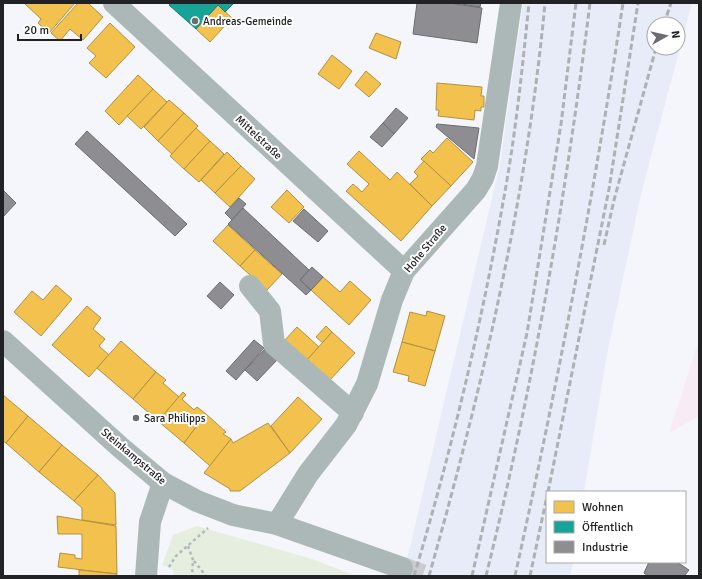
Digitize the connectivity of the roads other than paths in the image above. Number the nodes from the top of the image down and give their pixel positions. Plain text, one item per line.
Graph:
1 (114, 3) edge
2 (511, 3) edge
3 (404, 271) junction
4 (250, 286) dead end
5 (3, 341) edge
6 (353, 413) junction
7 (163, 483) junction
8 (277, 524) junction
9 (402, 568) tunnel mouth
10 (157, 573) edge

1 - 3 street, Mittelstraße
2 - 3 street, Hohe Straße
3 - 6 street, Hohe Straße
4 - 6 street
5 - 7 street, Steinkampstraße
6 - 8 street, Hohe Straße
7 - 8 street, Steinkampstraße
7 - 10 street
8 - 9 street, Steinkampstraße

